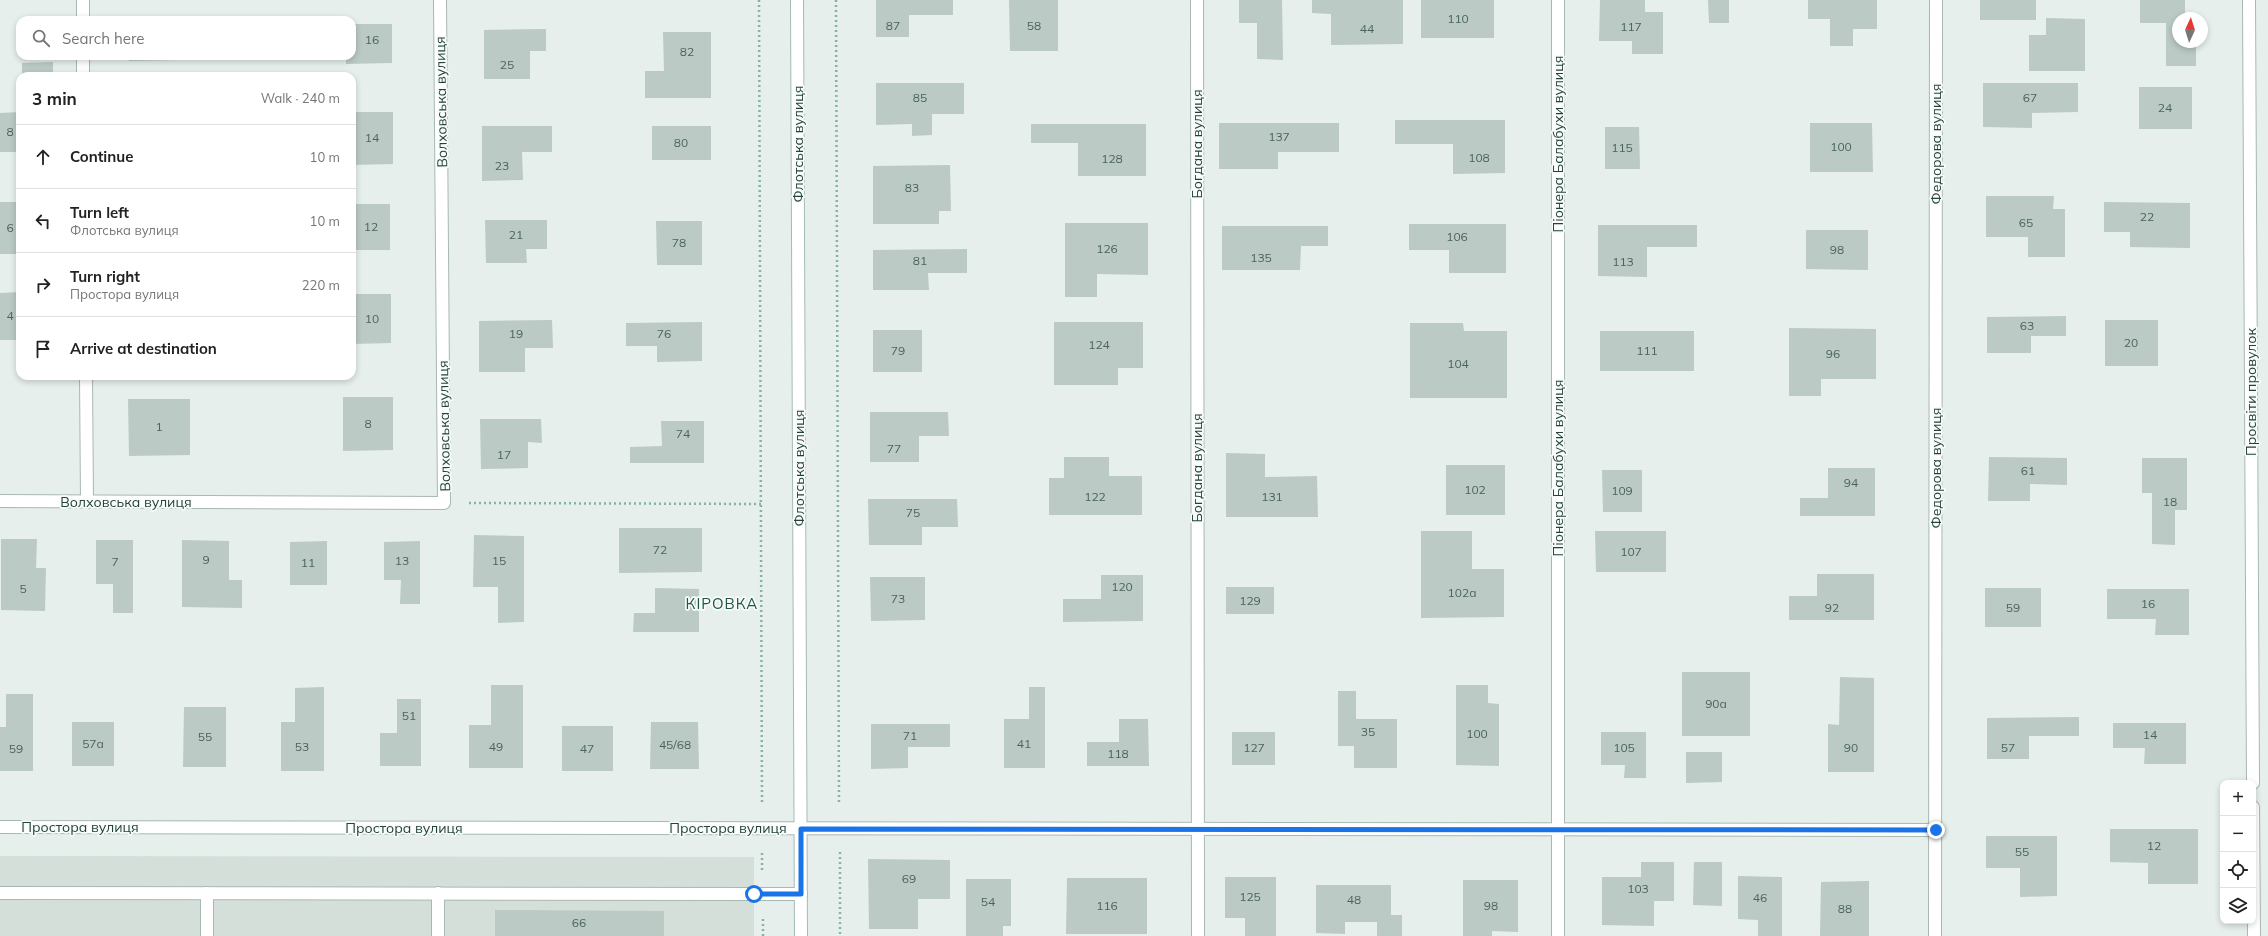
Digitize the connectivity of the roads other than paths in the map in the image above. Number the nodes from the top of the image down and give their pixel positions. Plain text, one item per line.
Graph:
1 (83, 0) edge
2 (440, 0) edge
3 (797, 0) edge
4 (1197, 0) edge
5 (1558, 0) edge
6 (1936, 0) edge
7 (2249, 0) edge
8 (83, 16) edge
9 (83, 60) edge
10 (83, 72) edge
11 (86, 380) edge
12 (0, 501) edge
13 (87, 502) junction
14 (2253, 780) edge
15 (2253, 816) edge
16 (0, 827) edge
17 (801, 829) junction
18 (1197, 829) junction
19 (1558, 830) junction
20 (1936, 830) junction
21 (0, 893) edge
22 (207, 893) junction
23 (438, 893) junction
24 (801, 894) junction
25 (207, 936) edge
26 (438, 936) edge
27 (801, 936) edge
28 (1198, 936) edge
29 (1558, 936) edge
30 (1935, 936) edge
31 (2254, 936) edge

1 - 8 street
2 - 13 street, Волховська вулиця
3 - 17 street, Флотська вулиця
4 - 18 street, Богдана вулиця
5 - 19 street, Піонера Балабухи вулиця
6 - 20 street, Федорова вулиця
7 - 14 street, Просвіти провулок
9 - 10 street
11 - 13 street
12 - 13 street, Волховська вулиця
15 - 31 street
16 - 17 street, Простора вулиця
17 - 18 street, Простора вулиця
17 - 24 street, Флотська вулиця
18 - 19 street, Простора вулиця
18 - 28 street, Богдана вулиця
19 - 20 street, Простора вулиця
19 - 29 street, Піонера Балабухи вулиця
20 - 30 street, Федорова вулиця
21 - 22 street
22 - 23 street
22 - 25 street
23 - 24 street
23 - 26 street
24 - 27 street, Флотська вулиця

